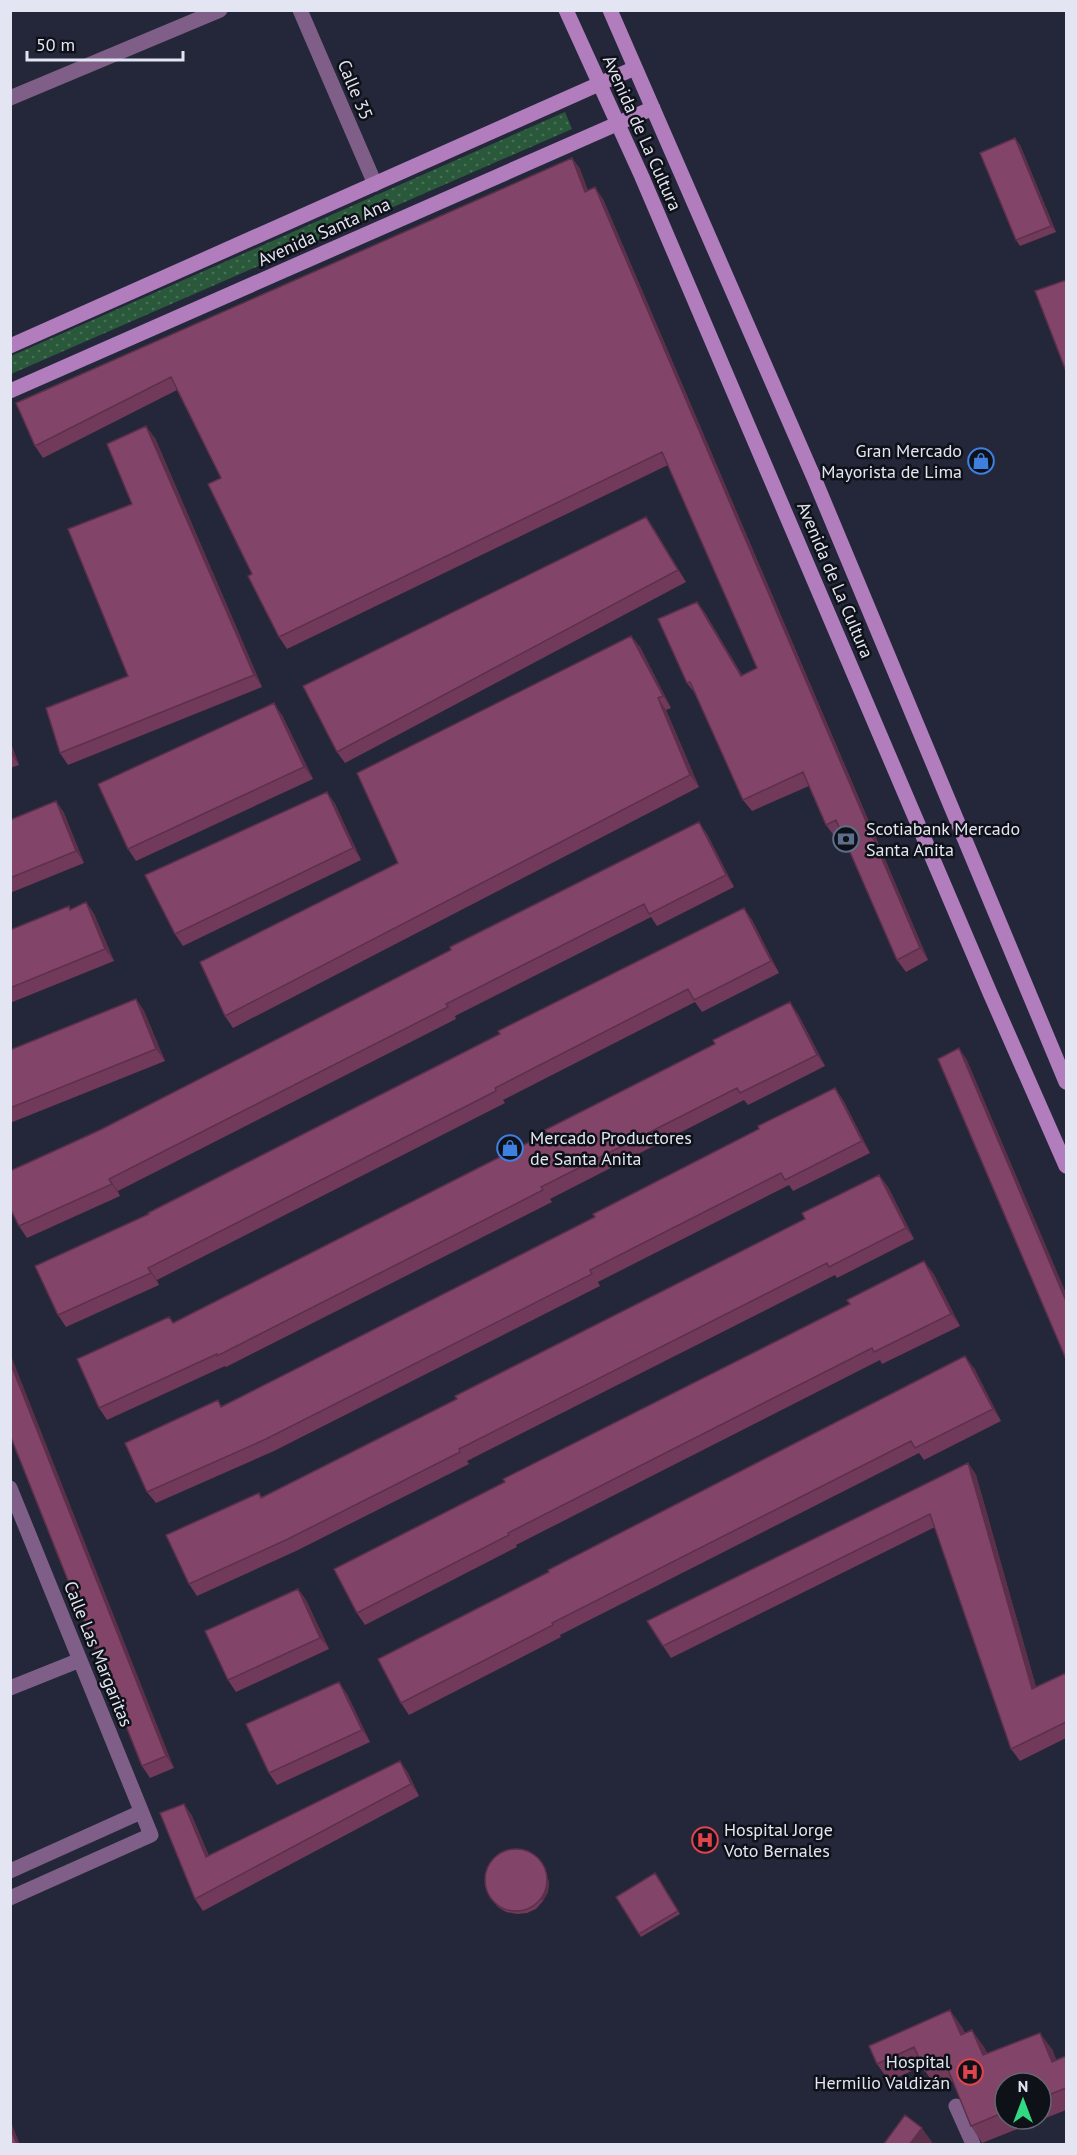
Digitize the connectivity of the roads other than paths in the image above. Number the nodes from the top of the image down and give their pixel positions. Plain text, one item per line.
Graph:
1 (220, 10) edge
2 (300, 10) edge
3 (566, 10) edge
4 (610, 10) edge
5 (635, 68) junction
6 (598, 84) junction
7 (10, 98) edge
8 (653, 108) junction
9 (617, 124) junction
10 (375, 184) junction
11 (10, 346) edge
12 (10, 391) edge
13 (1066, 1082) edge
14 (1066, 1166) edge
15 (10, 1488) edge
16 (15, 1511) edge
17 (80, 1660) junction
18 (10, 1688) edge
19 (141, 1812) junction
20 (46, 1855) junction
21 (10, 1871) edge
22 (56, 1878) junction
23 (10, 1898) edge
24 (956, 2106) edge
25 (973, 2145) edge

1 - 7 street
2 - 10 street, Calle 35
3 - 6 main road, Avenida de La Cultura
4 - 5 main road, Avenida de La Cultura
5 - 6 main road, Avenida Santa Ana
5 - 8 main road, Avenida de La Cultura
6 - 9 main road, Avenida de La Cultura
6 - 10 main road, Avenida Santa Ana
8 - 9 main road, Avenida Santa Ana
8 - 13 main road, Avenida de La Cultura
9 - 12 main road, Avenida Santa Ana
9 - 14 main road, Avenida de La Cultura
10 - 11 main road, Avenida Santa Ana
15 - 16 street, Calle Las Margaritas
16 - 17 street, Calle Las Margaritas
17 - 18 street
17 - 19 street, Calle Las Margaritas
19 - 20 street
19 - 22 street, Calle Las Margaritas
20 - 21 street
20 - 22 street
22 - 23 street
24 - 25 street

